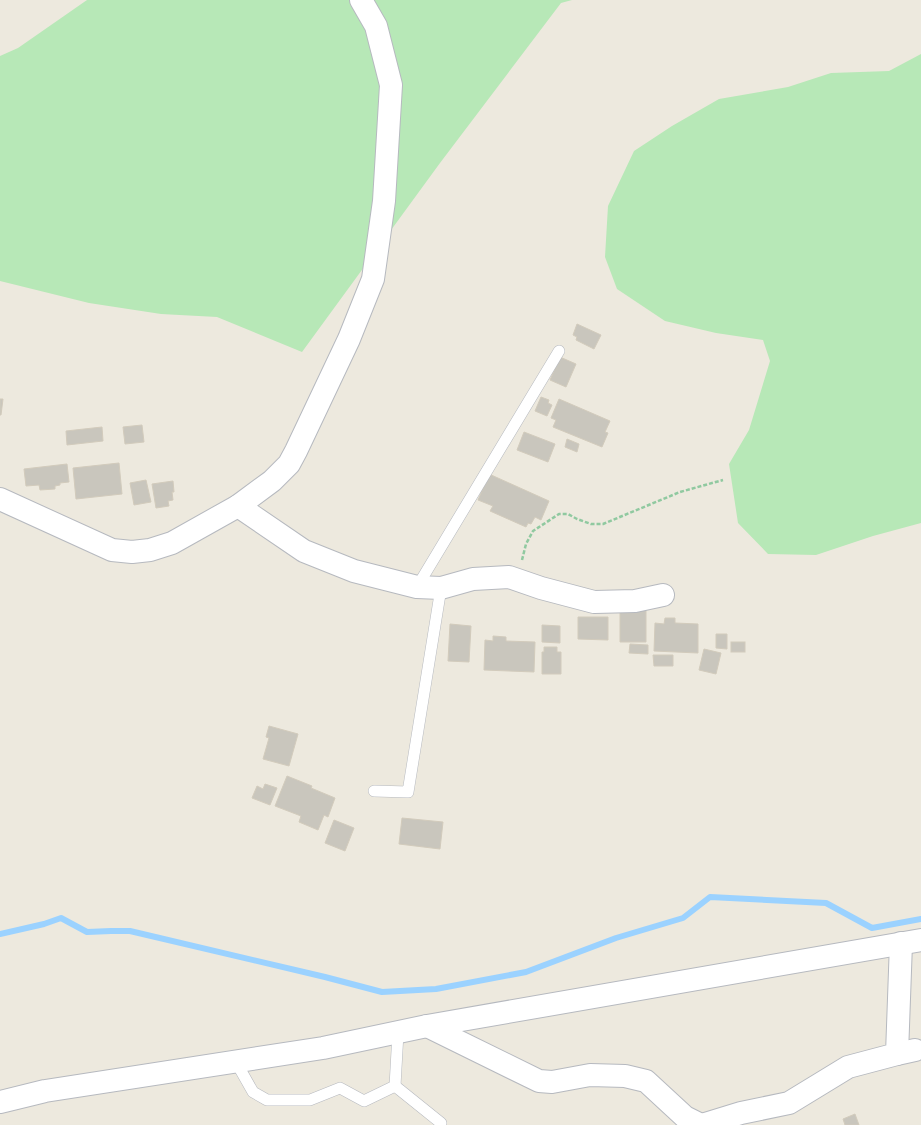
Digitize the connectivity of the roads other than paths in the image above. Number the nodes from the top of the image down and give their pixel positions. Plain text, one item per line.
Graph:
1 (361, 0) edge
2 (559, 351) dead end
3 (0, 499) edge
4 (238, 506) junction
5 (417, 587) junction
6 (441, 588) junction
7 (663, 595) dead end
8 (374, 791) dead end
9 (911, 941) edge
10 (427, 1026) junction
11 (398, 1033) junction
12 (911, 1050) edge
13 (236, 1062) junction
14 (395, 1086) junction
15 (0, 1102) edge
16 (441, 1123) dead end
17 (702, 1125) edge

1 - 4 street
2 - 5 lane
3 - 4 street
4 - 5 street
5 - 6 street
6 - 7 street
6 - 8 lane
9 - 10 street
9 - 12 street
10 - 11 street
10 - 17 street
11 - 13 street
11 - 14 lane
12 - 17 street
13 - 14 lane
13 - 15 street
14 - 16 lane

